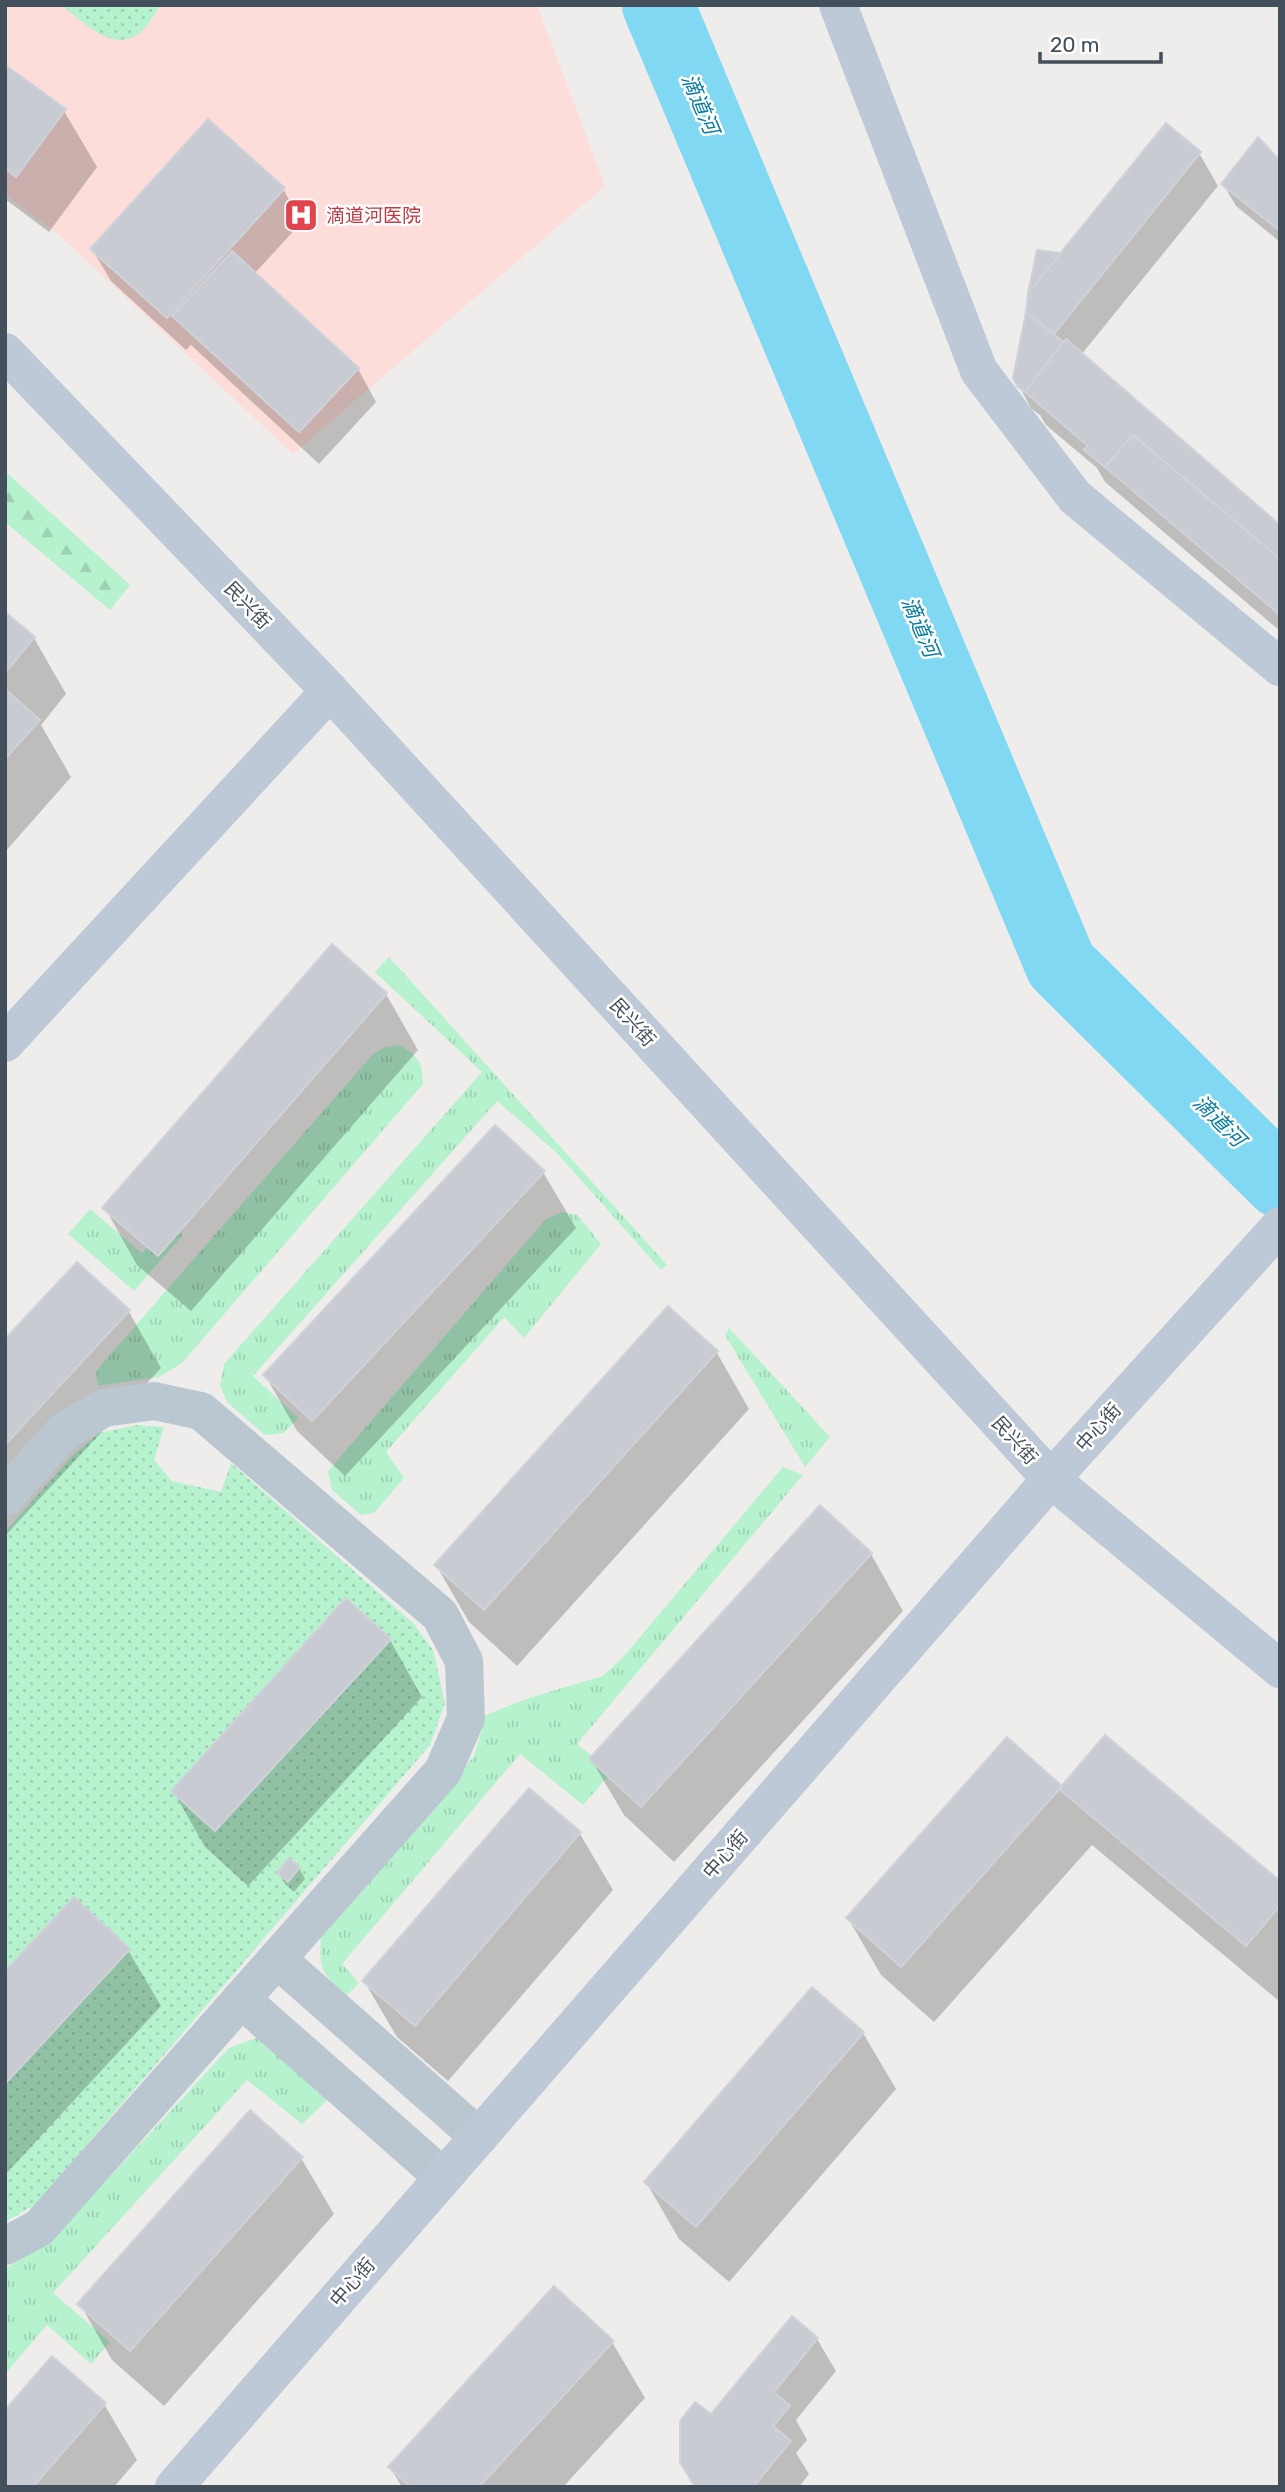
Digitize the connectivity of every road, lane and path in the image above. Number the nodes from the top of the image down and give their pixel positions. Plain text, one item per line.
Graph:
1 (838, 5) edge
2 (5, 352) edge
3 (1280, 667) edge
4 (330, 691) junction
5 (5, 1042) edge
6 (1280, 1226) edge
7 (1051, 1479) junction
8 (5, 1497) edge
9 (1280, 1669) edge
10 (277, 1959) junction
11 (241, 1999) junction
12 (479, 2137) junction
13 (443, 2177) junction
14 (5, 2246) edge
15 (174, 2487) edge

1 - 3 street
2 - 4 street, 民兴街
4 - 5 street
4 - 7 street, 民兴街
6 - 7 street, 中心街
7 - 9 street, 民兴街
7 - 12 street, 中心街
8 - 10 street
10 - 11 street
10 - 12 street
11 - 13 street
11 - 14 street
12 - 13 street, 中心街
13 - 15 street, 中心街

